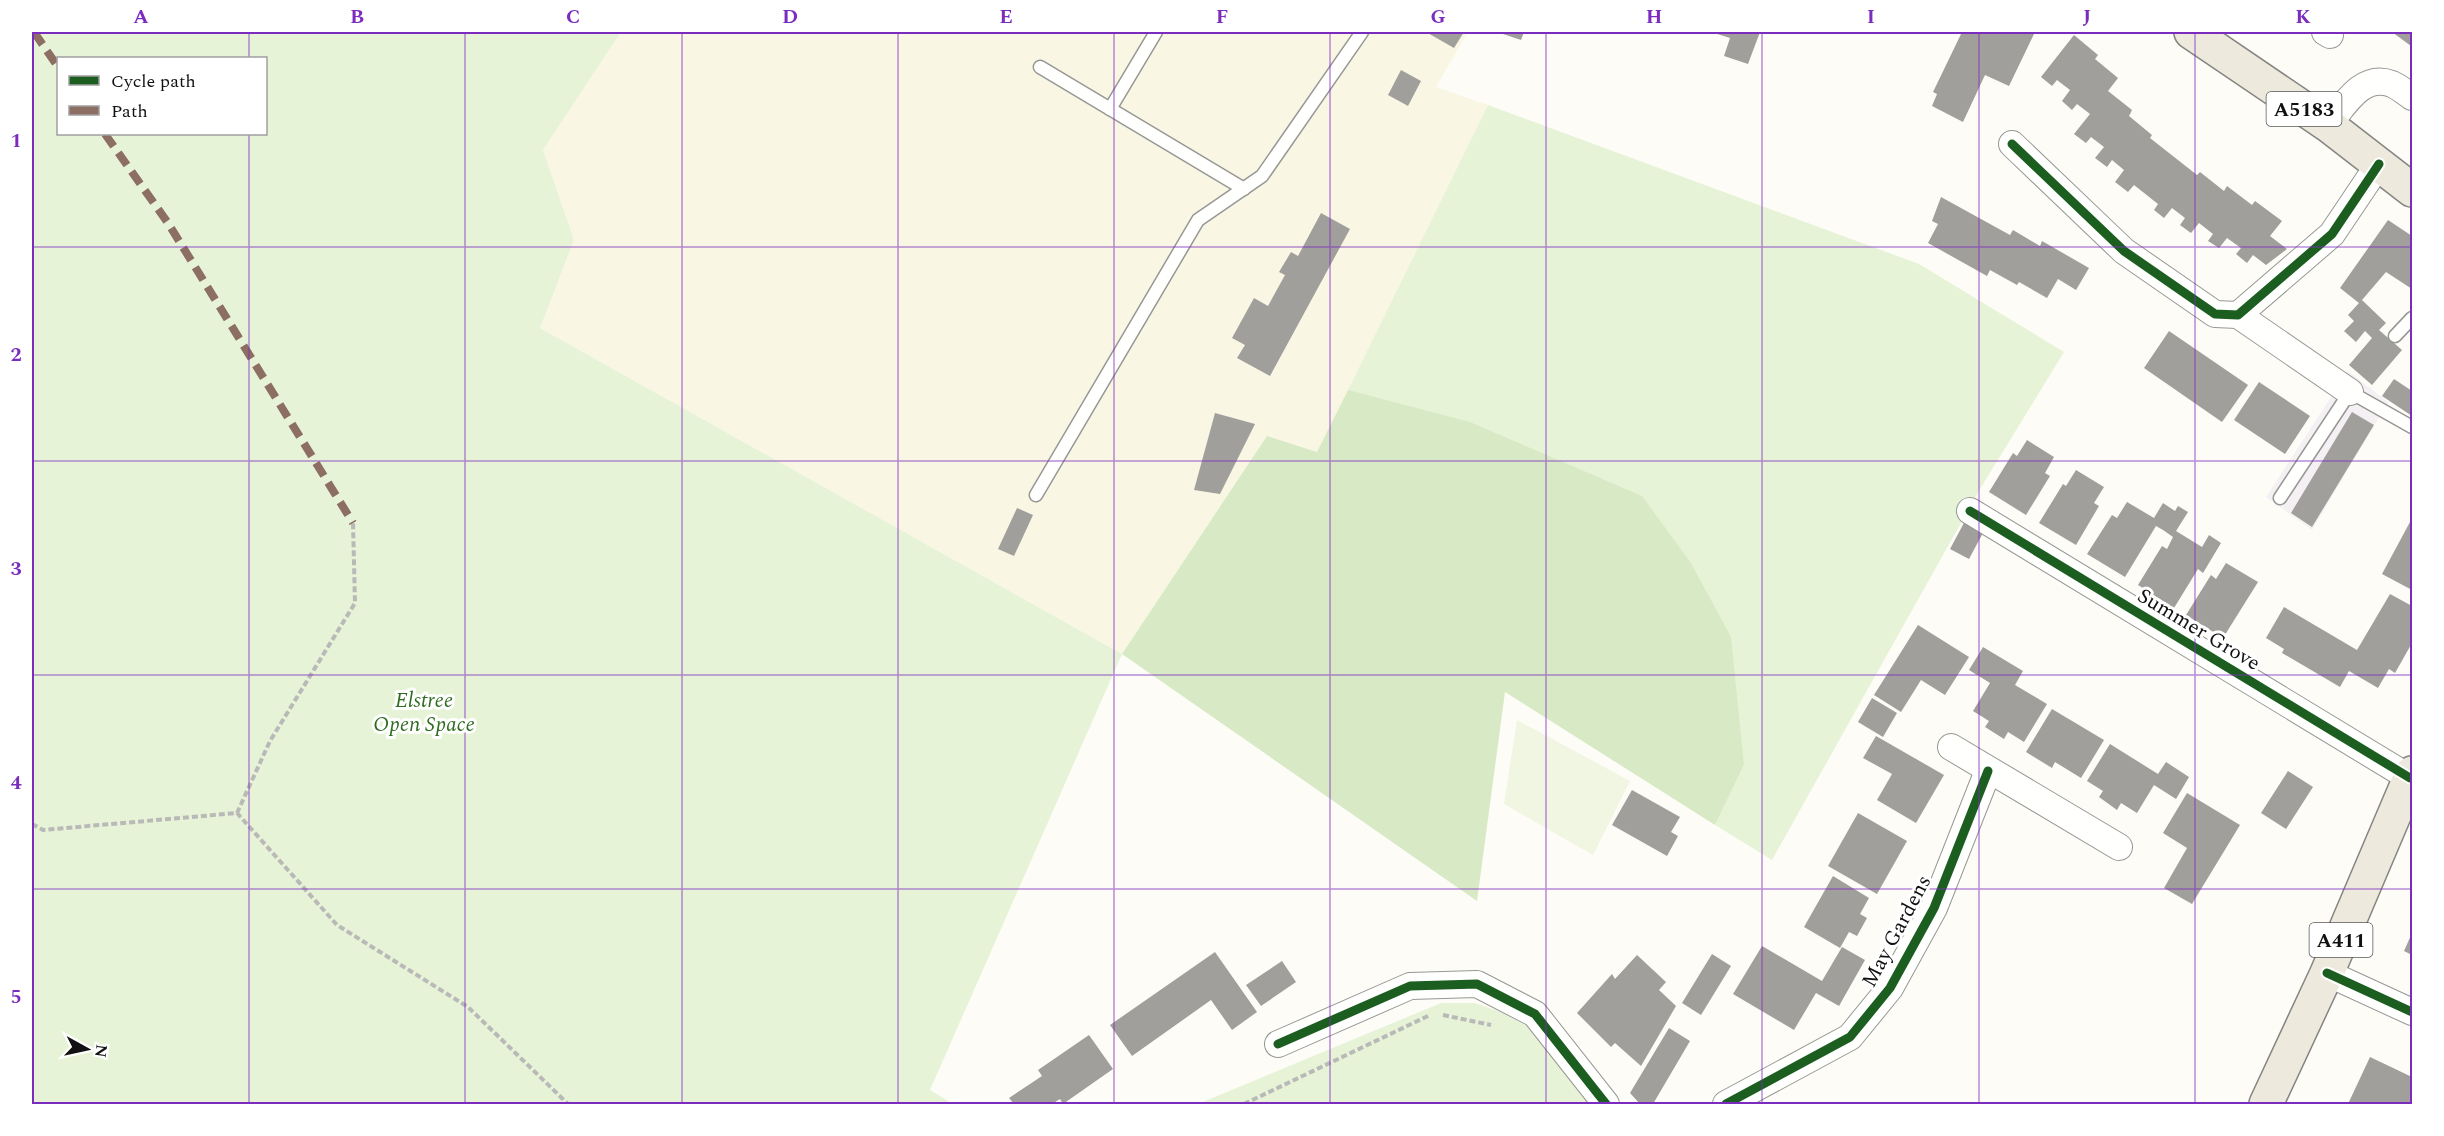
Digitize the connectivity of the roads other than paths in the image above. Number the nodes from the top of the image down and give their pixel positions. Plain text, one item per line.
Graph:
1 (1156, 32) edge
2 (1362, 32) edge
3 (2192, 32) edge
4 (1040, 67) dead end
5 (2412, 97) edge
6 (1110, 109) junction
7 (2328, 125) junction
8 (2012, 144) dead end
9 (2379, 164) junction
10 (1244, 189) junction
11 (2412, 190) edge
12 (2226, 314) junction
13 (2412, 318) edge
14 (2395, 336) dead end
15 (2350, 392) junction
16 (2412, 427) edge
17 (1036, 495) dead end
18 (2280, 498) dead end
19 (1970, 511) dead end
20 (1951, 747) dead end
21 (1988, 771) junction
22 (2411, 776) edge
23 (2119, 847) dead end
24 (2327, 973) junction
25 (2412, 1012) edge
26 (1278, 1044) dead end
27 (1606, 1104) edge
28 (1726, 1104) edge
29 (2266, 1104) edge

1 - 6 lane
2 - 10 lane
3 - 7 main road, A5183
4 - 6 lane
5 - 7 street
6 - 10 lane
7 - 9 main road, A5183
8 - 12 street
9 - 11 main road, A5183
9 - 12 street
10 - 17 lane
12 - 15 street
13 - 14 lane
15 - 16 lane
15 - 18 lane
19 - 22 street, Summer Grove
20 - 21 street
21 - 23 street
21 - 28 street, May Gardens
22 - 24 main road, A411
24 - 25 street
24 - 29 main road, A411
26 - 27 street

